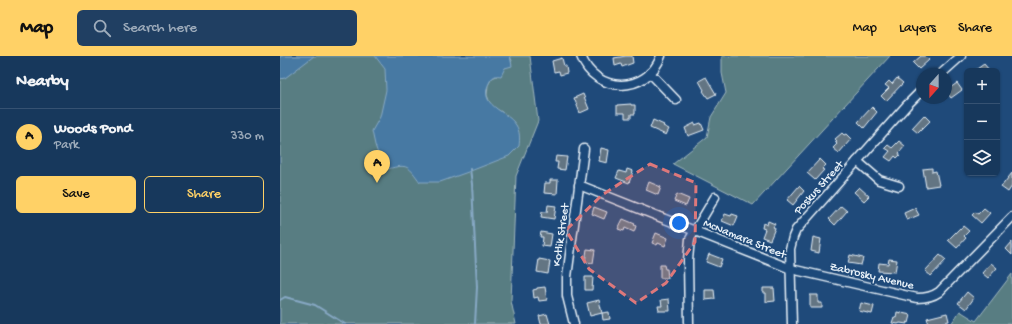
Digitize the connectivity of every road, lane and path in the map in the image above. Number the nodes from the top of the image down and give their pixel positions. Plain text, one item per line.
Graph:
1 (581, 56) edge
2 (661, 56) edge
3 (961, 56) edge
4 (947, 68) edge
5 (650, 73) junction
6 (916, 96) edge
7 (676, 100) dead end
8 (584, 149) dead end
9 (857, 161) junction
10 (579, 185) junction
11 (899, 186) dead end
12 (716, 197) dead end
13 (1012, 217) edge
14 (694, 230) junction
15 (791, 269) junction
16 (574, 324) edge
17 (689, 324) edge
18 (792, 324) edge

1 - 5 street
2 - 5 street
3 - 4 street
5 - 7 street
6 - 9 street, Poskus Street
8 - 10 street, Kotlik Street
9 - 11 street
9 - 15 street, Poskus Street
10 - 14 street, McNamara Street
10 - 16 street, Kotlik Street
12 - 14 street
13 - 15 street, Zabrosky Avenue
14 - 15 street, McNamara Street
14 - 17 street
15 - 18 street, Poskus Street

